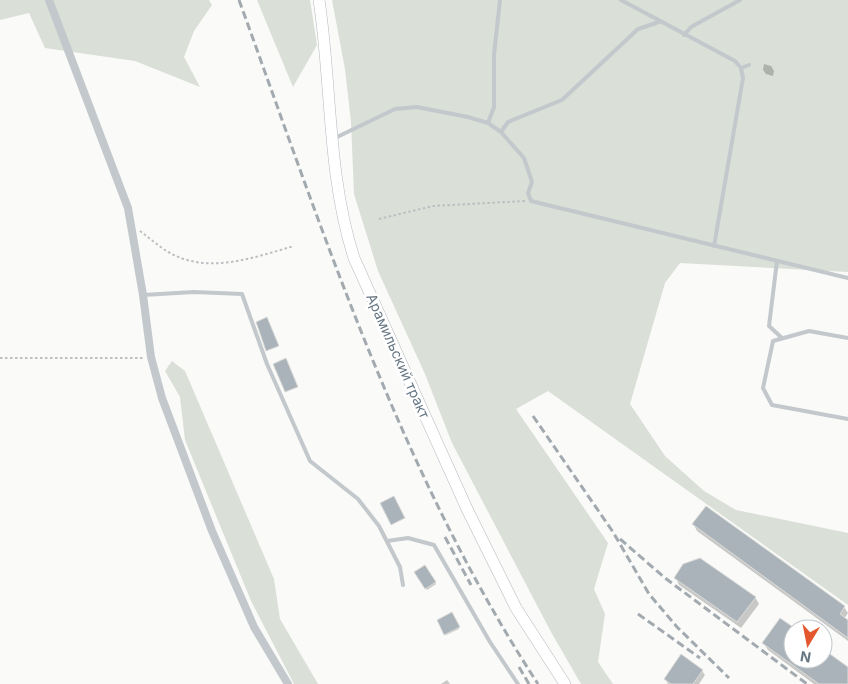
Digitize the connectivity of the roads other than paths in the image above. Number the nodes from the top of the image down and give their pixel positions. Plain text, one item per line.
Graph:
1 (48, 0) edge
2 (319, 0) edge
3 (500, 0) edge
4 (621, 0) edge
5 (740, 0) edge
6 (659, 22) junction
7 (684, 35) junction
8 (749, 65) dead end
9 (741, 68) junction
10 (488, 123) junction
11 (501, 132) junction
12 (332, 140) junction
13 (714, 246) junction
14 (777, 261) junction
15 (848, 278) edge
16 (143, 296) junction
17 (782, 338) junction
18 (848, 338) edge
19 (848, 420) edge
20 (387, 541) junction
21 (403, 585) dead end
22 (288, 684) edge
23 (518, 684) edge
24 (565, 684) edge

1 - 16 street
2 - 12 main road, Арамильский тракт
3 - 10 lane
4 - 6 lane
5 - 7 lane
6 - 7 lane
6 - 11 lane
7 - 9 lane
8 - 9 lane
9 - 13 lane
10 - 11 lane
10 - 12 lane
11 - 13 lane
12 - 24 main road, Арамильский тракт
13 - 14 lane
14 - 15 lane
14 - 17 lane
16 - 20 lane
16 - 22 street
17 - 18 lane
17 - 19 lane
20 - 21 lane
20 - 23 lane

